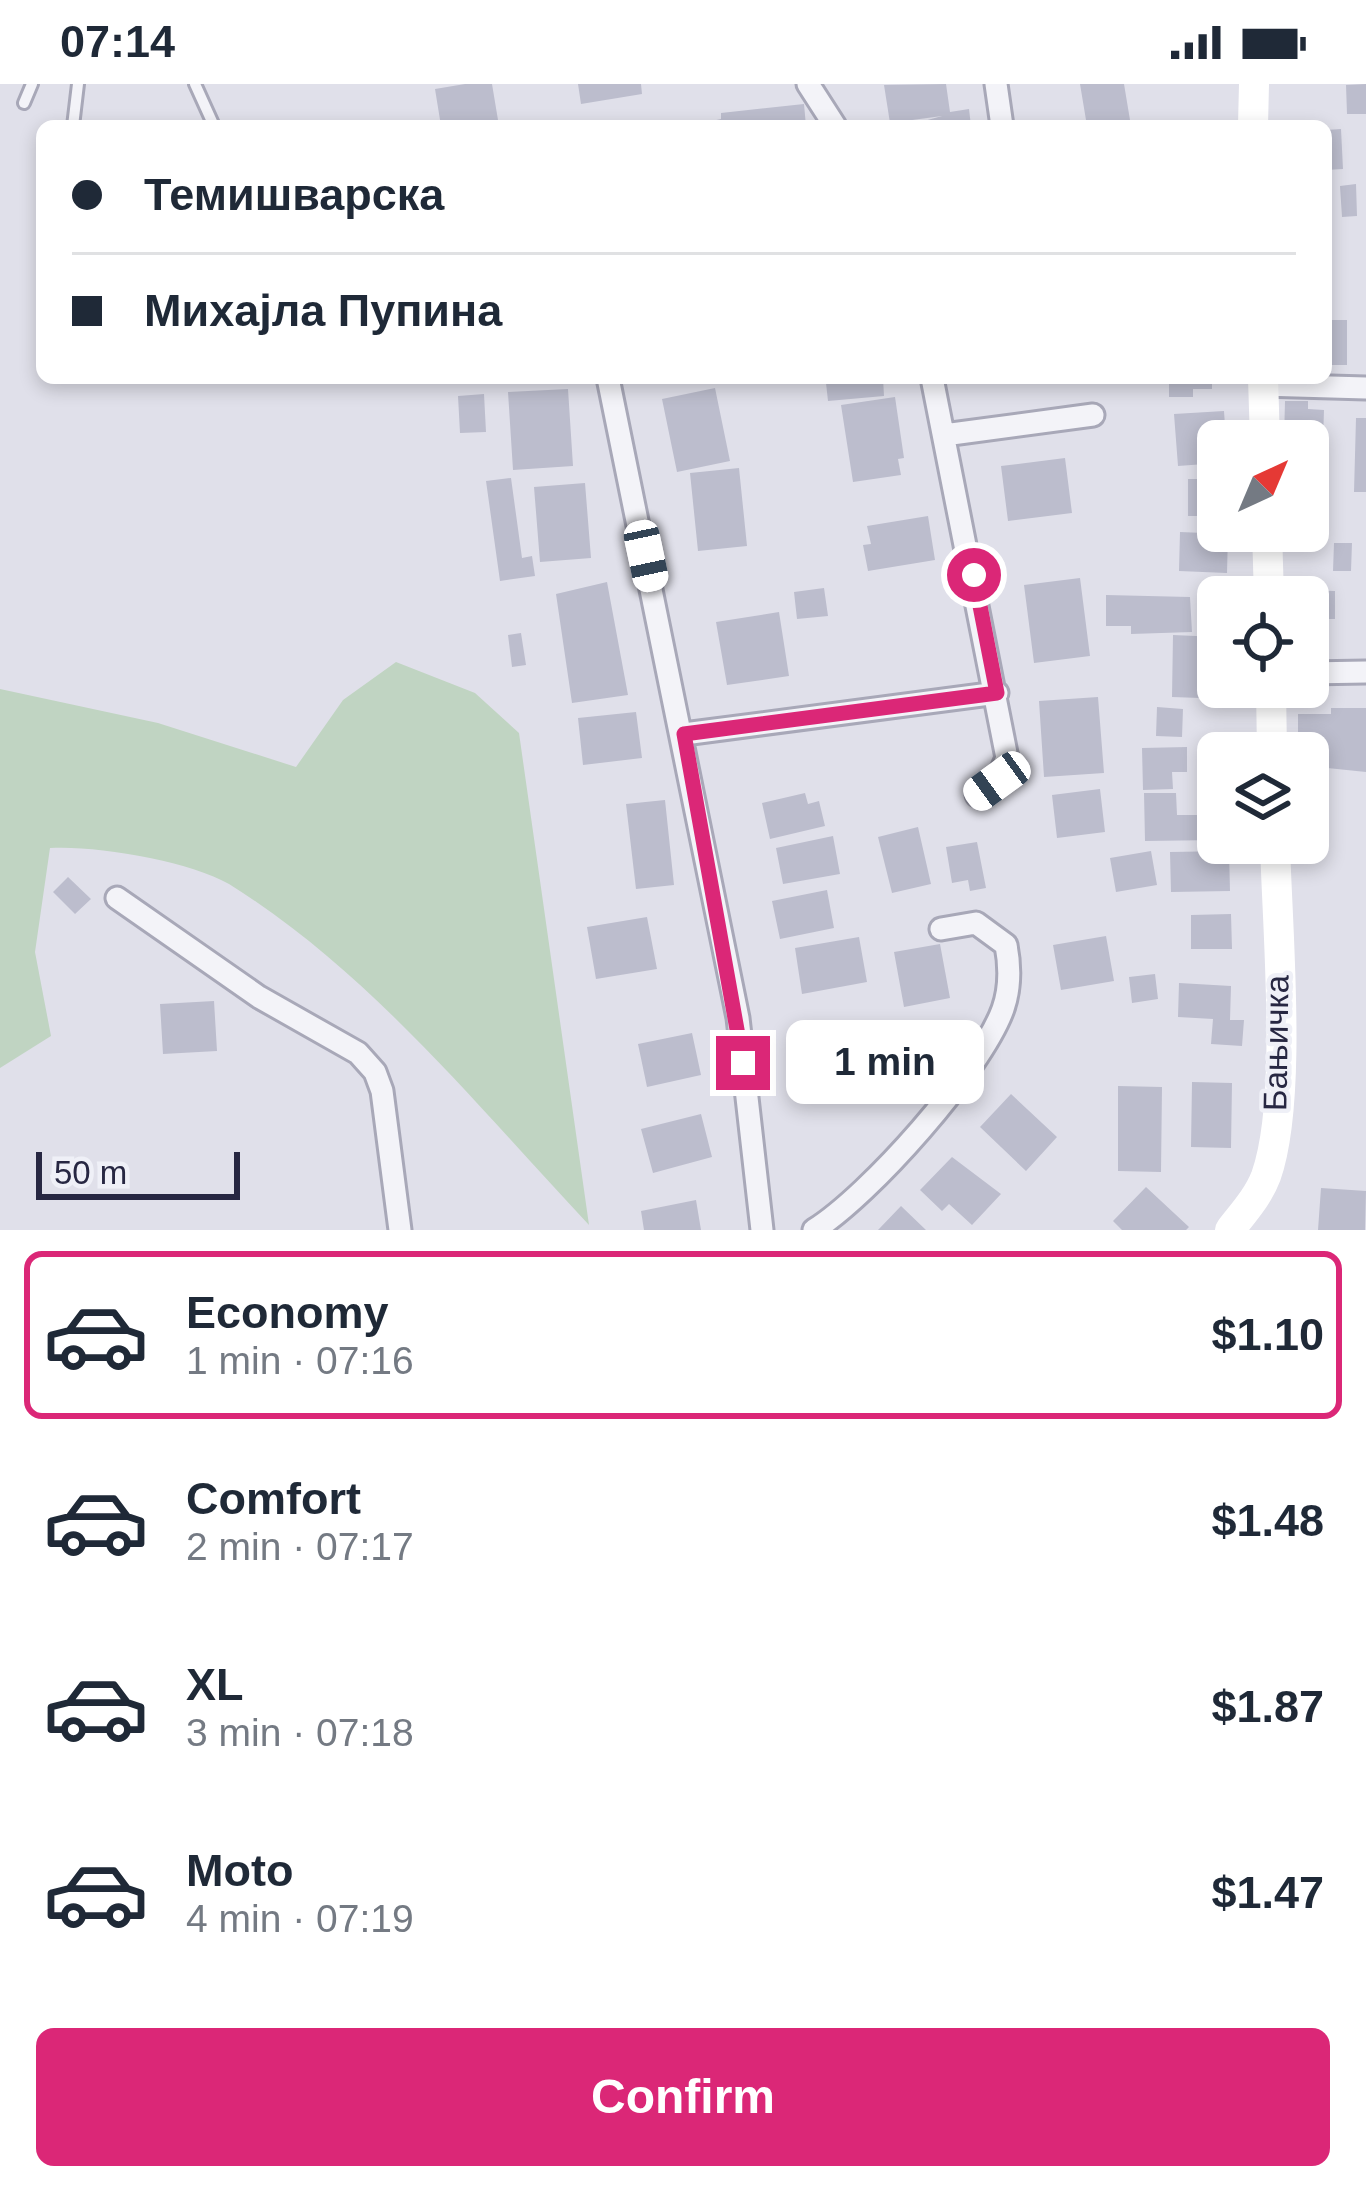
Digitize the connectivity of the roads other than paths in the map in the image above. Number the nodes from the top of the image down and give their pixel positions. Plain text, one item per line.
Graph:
1 (32, 84) edge
2 (78, 84) edge
3 (195, 84) edge
4 (808, 84) edge
5 (995, 84) edge
6 (1254, 84) edge
7 (24, 103) dead end
8 (74, 120) edge
9 (211, 120) edge
10 (831, 120) edge
11 (1001, 120) edge
12 (1253, 120) edge
13 (609, 384) edge
14 (933, 384) edge
15 (1263, 384) edge
16 (1297, 384) edge
17 (1366, 388) edge
18 (1094, 415) dead end
19 (1264, 420) edge
20 (944, 435) junction
21 (1366, 672) edge
22 (1329, 673) edge
23 (997, 693) junction
24 (684, 734) junction
25 (977, 795) dead end
26 (1276, 864) edge
27 (117, 898) dead end
28 (940, 929) dead end
29 (400, 1230) edge
30 (762, 1230) edge
31 (814, 1230) edge
32 (1230, 1230) edge

1 - 7 lane
2 - 8 lane
3 - 9 lane
4 - 10 street
5 - 11 street
6 - 12 street
13 - 24 street
14 - 20 street
15 - 19 street
16 - 17 street
18 - 20 street
20 - 23 street
21 - 22 street
23 - 24 street
23 - 25 street
24 - 30 street
26 - 32 street, Бањичка
27 - 29 street
28 - 31 street

